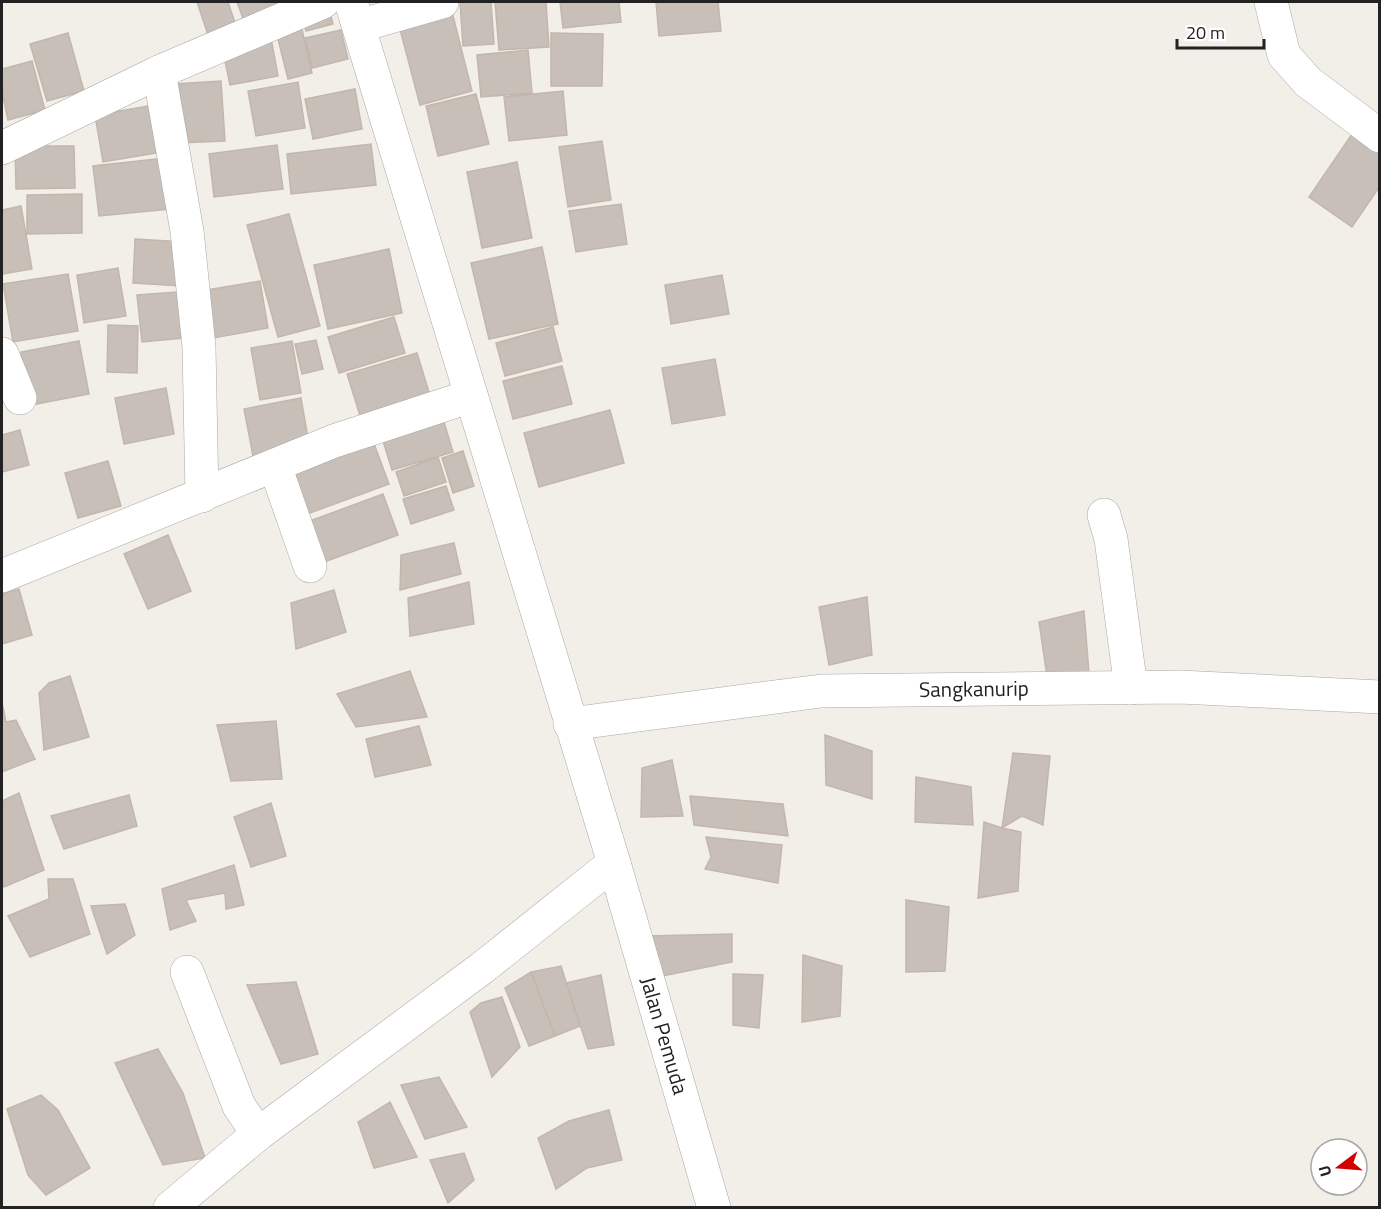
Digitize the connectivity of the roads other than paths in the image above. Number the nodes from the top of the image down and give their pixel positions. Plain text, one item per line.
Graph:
1 (323, 2) edge
2 (442, 2) edge
3 (1272, 2) edge
4 (355, 14) edge
5 (159, 72) junction
6 (1380, 136) edge
7 (2, 148) edge
8 (2, 354) edge
9 (471, 396) junction
10 (20, 399) dead end
11 (275, 466) junction
12 (202, 496) junction
13 (1104, 515) dead end
14 (310, 566) dead end
15 (2, 576) edge
16 (1131, 688) junction
17 (1380, 697) edge
18 (570, 724) junction
19 (614, 863) junction
20 (187, 972) dead end
21 (258, 1134) junction
22 (170, 1208) edge
23 (714, 1208) edge

1 - 5 street
2 - 4 street
3 - 6 street
4 - 9 street, Jalan Pemuda
5 - 7 street
5 - 12 street
8 - 10 street
9 - 11 street
9 - 18 street, Jalan Pemuda
11 - 12 street
11 - 14 street
12 - 15 street
13 - 16 street
16 - 17 street, Sangkanurip
16 - 18 street, Sangkanurip
18 - 19 street, Jalan Pemuda
19 - 21 street
19 - 23 street, Jalan Pemuda
20 - 21 street
21 - 22 street

